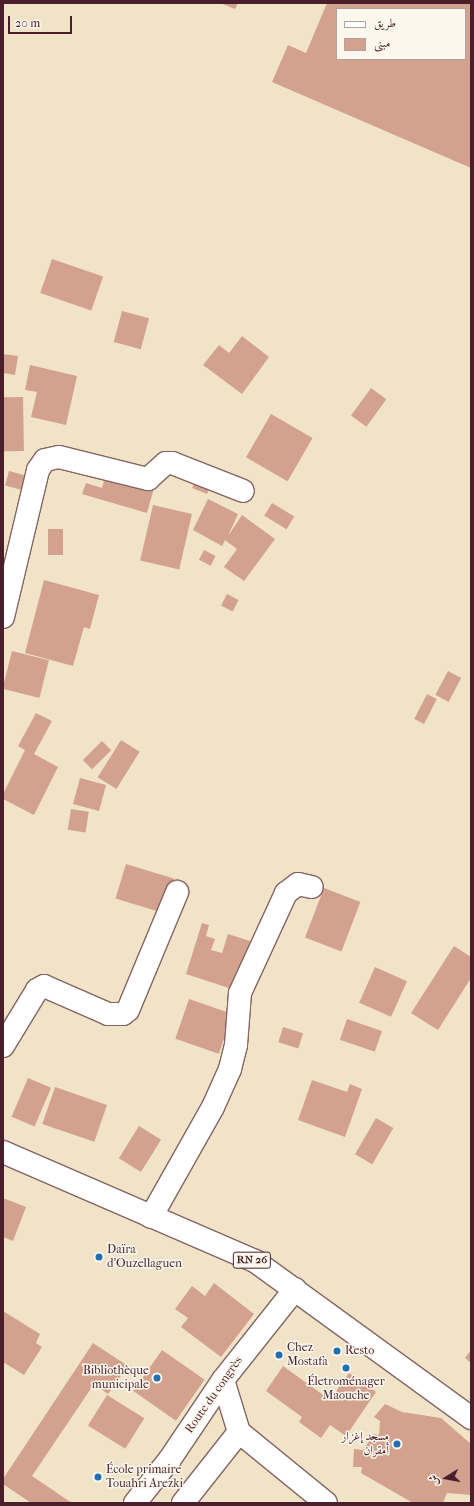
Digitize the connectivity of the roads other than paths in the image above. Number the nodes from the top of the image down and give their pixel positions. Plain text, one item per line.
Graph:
1 (243, 491) dead end
2 (9, 560) edge
3 (3, 617) edge
4 (312, 887) dead end
5 (176, 892) dead end
6 (3, 1046) edge
7 (3, 1152) edge
8 (151, 1217) junction
9 (295, 1289) junction
10 (223, 1380) junction
11 (470, 1416) edge
12 (239, 1432) junction
13 (135, 1503) edge
14 (183, 1503) edge
15 (326, 1503) edge

1 - 2 street
2 - 3 street
4 - 8 street
5 - 6 street
7 - 8 street, RN 26
8 - 9 street, RN 26
9 - 10 street, Route du congrès
9 - 11 street, RN 26
10 - 12 street
10 - 13 street, Route du congrès
12 - 14 street
12 - 15 street

